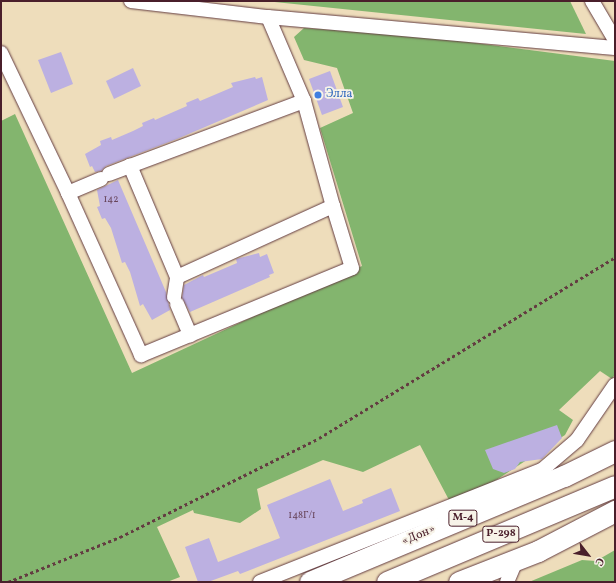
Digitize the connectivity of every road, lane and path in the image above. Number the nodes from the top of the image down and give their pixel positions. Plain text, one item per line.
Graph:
1 (131, 1) edge
2 (592, 1) edge
3 (268, 17) junction
4 (615, 40) edge
5 (615, 48) edge
6 (1, 53) edge
7 (304, 101) junction
8 (130, 166) junction
9 (68, 193) junction
10 (333, 206) junction
11 (615, 257) edge
12 (177, 277) junction
13 (190, 335) junction
14 (615, 386) edge
15 (615, 451) edge
16 (615, 486) edge
17 (615, 511) edge
18 (615, 526) edge
19 (538, 551) junction
20 (517, 558) junction
21 (8, 582) edge
22 (260, 582) edge
23 (310, 582) edge
24 (387, 582) edge
25 (459, 582) edge
26 (507, 582) edge

1 - 3 street
2 - 4 street
3 - 5 street
3 - 7 street
6 - 9 street
7 - 8 street
7 - 10 street
8 - 9 street
8 - 12 street
9 - 13 street
10 - 12 street
10 - 13 street
11 - 21 path
12 - 13 street
14 - 22 street
15 - 23 highway, «Дон» / М-4
16 - 24 highway, Р-298
17 - 19 highway, Р-298
18 - 19 highway
19 - 20 highway, Р-298
20 - 25 highway, Р-298
20 - 26 street

